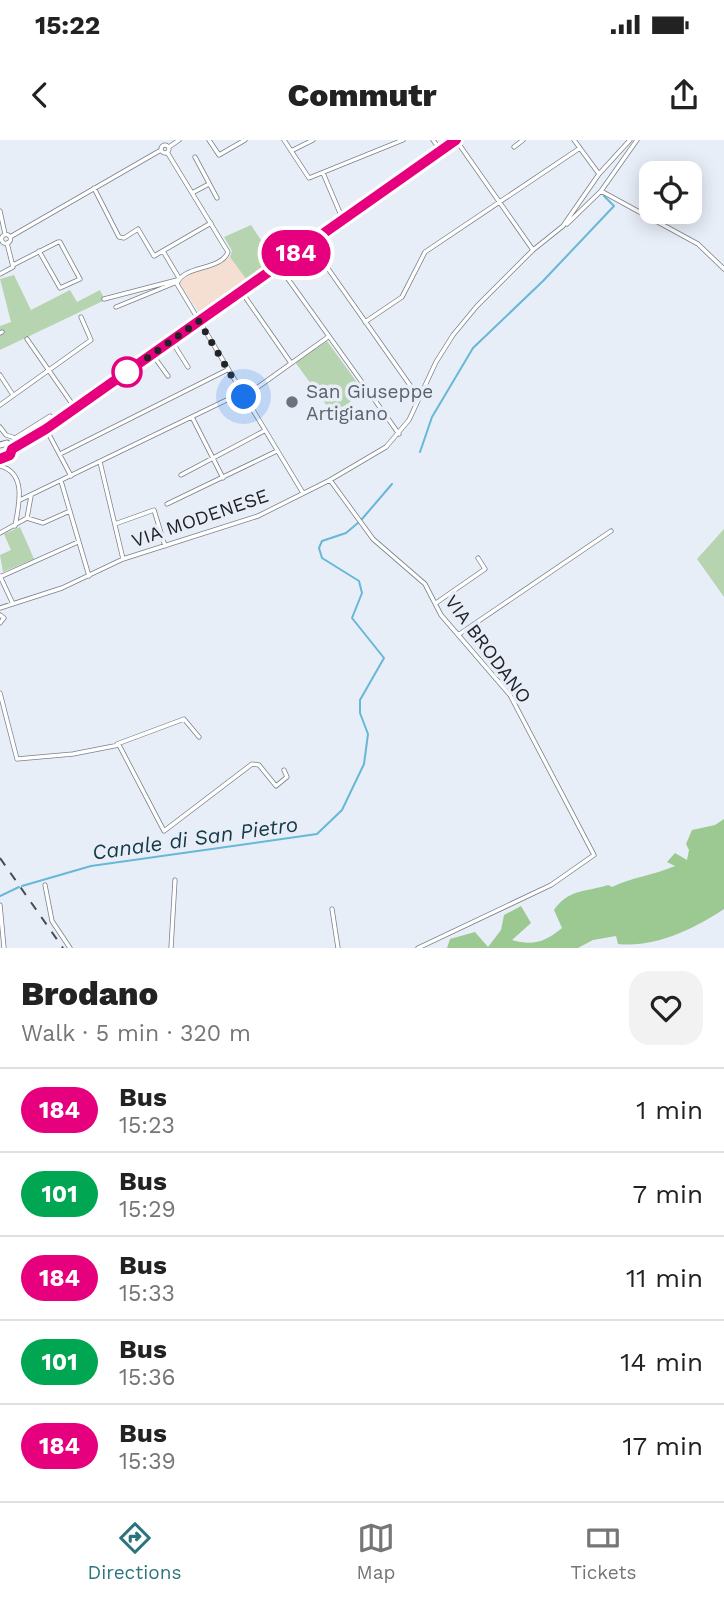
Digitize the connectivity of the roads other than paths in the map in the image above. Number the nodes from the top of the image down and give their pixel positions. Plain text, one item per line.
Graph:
1 (179, 140) edge
2 (209, 140) edge
3 (245, 140) edge
4 (284, 140) edge
5 (313, 140) edge
6 (403, 140) edge
7 (433, 140) edge
8 (456, 140) edge
9 (523, 140) edge
10 (574, 140) edge
11 (631, 140) edge
12 (636, 140) edge
13 (625, 142) edge
14 (165, 144) edge
15 (514, 146) dead end
16 (580, 148) junction
17 (161, 150) junction
18 (291, 151) junction
19 (441, 151) junction
20 (167, 152) junction
21 (195, 157) dead end
22 (323, 173) junction
23 (599, 174) junction
24 (209, 184) junction
25 (94, 188) junction
26 (601, 191) junction
27 (192, 193) junction
28 (217, 198) dead end
29 (498, 201) junction
30 (0, 211) edge
31 (343, 221) junction
32 (211, 223) junction
33 (563, 226) junction
34 (8, 236) junction
35 (3, 241) edge
36 (310, 243) junction
37 (533, 250) junction
38 (39, 251) junction
39 (163, 251) junction
40 (13, 265) junction
41 (278, 265) junction
42 (724, 269) edge
43 (0, 274) edge
44 (177, 280) junction
45 (241, 291) junction
46 (104, 299) dead end
47 (116, 307) dead end
48 (81, 317) dead end
49 (199, 321) junction
50 (365, 322) junction
51 (328, 336) junction
52 (27, 339) dead end
53 (172, 340) junction
54 (152, 354) junction
55 (291, 363) junction
56 (188, 367) dead end
57 (48, 370) junction
58 (228, 370) junction
59 (0, 375) edge
60 (168, 376) dead end
61 (13, 395) junction
62 (243, 395) junction
63 (419, 398) junction
64 (0, 405) edge
65 (75, 408) junction
66 (192, 417) junction
67 (55, 423) junction
68 (0, 427) edge
69 (46, 429) junction
70 (264, 431) junction
71 (399, 435) junction
72 (0, 445) edge
73 (12, 449) junction
74 (277, 451) junction
75 (60, 454) junction
76 (0, 457) edge
77 (213, 457) junction
78 (100, 462) junction
79 (0, 466) edge
80 (181, 475) dead end
81 (71, 476) junction
82 (223, 478) junction
83 (330, 480) junction
84 (61, 481) junction
85 (303, 493) junction
86 (33, 495) junction
87 (20, 500) junction
88 (167, 504) dead end
89 (70, 511) junction
90 (27, 518) junction
91 (115, 524) junction
92 (15, 526) junction
93 (611, 531) dead end
94 (0, 533) edge
95 (79, 541) junction
96 (165, 546) junction
97 (478, 558) dead end
98 (124, 559) junction
99 (0, 576) edge
100 (89, 576) junction
101 (436, 603) junction
102 (13, 604) junction
103 (0, 608) edge
104 (0, 615) edge
105 (0, 623) edge
106 (458, 635) junction
107 (0, 693) edge
108 (199, 737) dead end
109 (115, 744) junction
110 (284, 770) dead end
111 (175, 880) dead end
112 (45, 885) dead end
113 (0, 905) edge
114 (331, 909) dead end
115 (4, 948) edge
116 (71, 948) edge
117 (171, 948) edge
118 (338, 948) edge
119 (418, 948) edge

1 - 14 street
2 - 3 street
4 - 18 street
5 - 18 street
6 - 22 street
7 - 19 street
8 - 19 main road
8 - 29 street
9 - 15 street
10 - 16 street
11 - 13 street, VIA MODENESE
12 - 26 street
13 - 23 street, VIA MODENESE
14 - 17 street
14 - 20 street
16 - 23 street
16 - 29 street
17 - 20 street
17 - 25 street
18 - 22 street
19 - 31 main road
20 - 27 street
21 - 24 street
22 - 31 street
23 - 33 street, VIA MODENESE
24 - 27 street
24 - 28 street
25 - 34 street
25 - 39 street
26 - 33 street
26 - 42 street
27 - 32 street
29 - 37 street
29 - 50 street
30 - 34 street
31 - 36 main road
32 - 39 street
32 - 44 street
33 - 37 street, VIA MODENESE
34 - 35 street
35 - 40 street
36 - 41 main road
36 - 50 street
37 - 63 street, VIA MODENESE
38 - 38 street
38 - 40 street
39 - 44 street
40 - 43 street
41 - 45 main road
41 - 51 street
44 - 46 street
44 - 47 street
44 - 49 street
45 - 49 main road
45 - 55 street
48 - 57 street
49 - 53 main road
49 - 58 street
50 - 63 street
51 - 55 street
51 - 71 street
52 - 57 street
53 - 54 main road
53 - 56 street
54 - 60 street
54 - 65 main road
55 - 62 street
57 - 61 street
57 - 65 street
58 - 62 street
58 - 75 street
59 - 61 street
61 - 64 street
62 - 66 street
62 - 70 street
63 - 71 street, VIA MODENESE
65 - 67 main road
66 - 77 street
66 - 78 street
67 - 68 street
67 - 69 main road
69 - 73 main road
69 - 75 street
70 - 74 street
70 - 77 street
71 - 83 street, VIA MODENESE
72 - 73 main road
73 - 76 main road
74 - 82 street
74 - 85 street
75 - 81 street
77 - 80 street
77 - 82 street
78 - 81 street
78 - 91 street
79 - 87 street
81 - 84 street
82 - 88 street
83 - 85 street, VIA MODENESE
83 - 101 street, VIA BRODANO
84 - 86 street
84 - 89 street
85 - 96 street, VIA MODENESE
86 - 87 street
86 - 90 street
87 - 92 street
89 - 90 street
89 - 95 street
90 - 92 street
91 - 96 street
91 - 98 street
92 - 94 street
93 - 106 street
95 - 99 street
95 - 100 street
96 - 98 street, VIA MODENESE
97 - 101 street
98 - 100 street, VIA MODENESE
99 - 102 street
100 - 102 street, VIA MODENESE
101 - 106 street, VIA BRODANO
102 - 103 street, VIA MODENESE
104 - 105 street
106 - 119 street, VIA BRODANO
107 - 109 street
108 - 109 street
109 - 110 street
111 - 117 street
112 - 116 street
113 - 115 street
114 - 118 street

